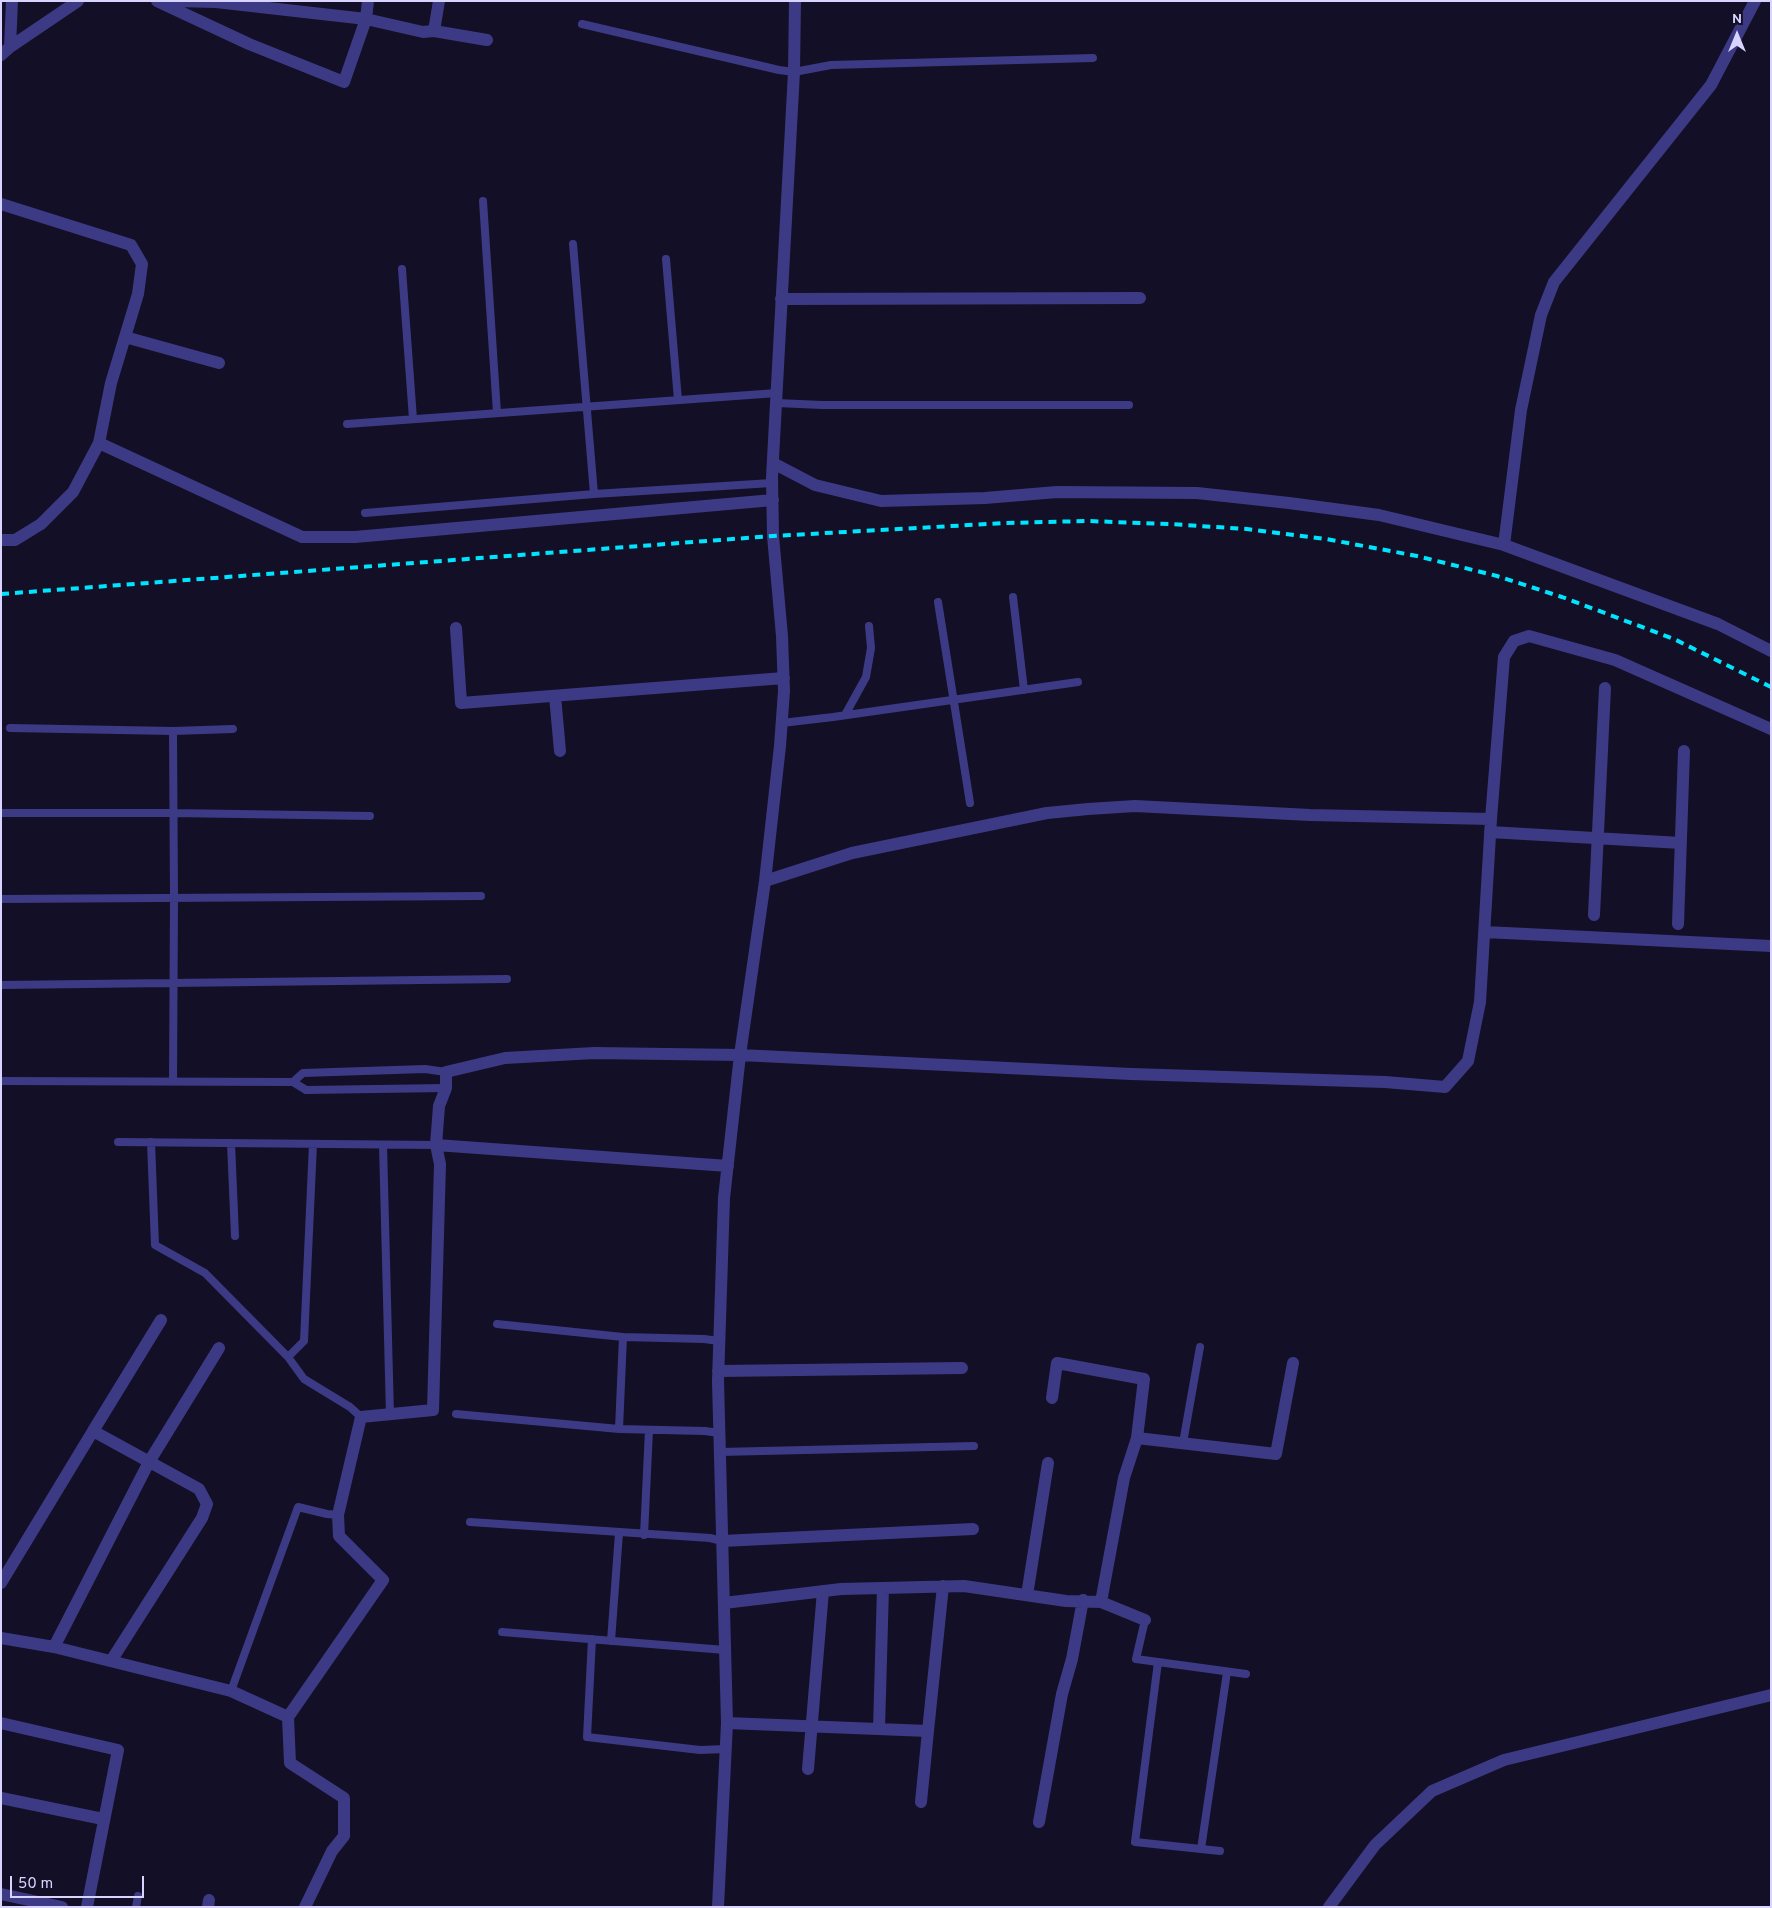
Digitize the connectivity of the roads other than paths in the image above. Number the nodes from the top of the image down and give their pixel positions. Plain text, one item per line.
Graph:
1 (12, 1) edge
2 (78, 1) edge
3 (157, 1) edge
4 (176, 1) edge
5 (368, 1) edge
6 (439, 1) edge
7 (795, 1) edge
8 (1755, 1) edge
9 (366, 19) junction
10 (582, 24) dead end
11 (434, 31) junction
12 (487, 40) dead end
13 (6, 51) edge
14 (1093, 58) dead end
15 (794, 72) junction
16 (483, 201) dead end
17 (1, 204) edge
18 (573, 244) dead end
19 (666, 259) dead end
20 (402, 269) dead end
21 (1140, 298) dead end
22 (781, 299) junction
23 (125, 337) junction
24 (219, 363) dead end
25 (777, 398) junction
26 (678, 400) junction
27 (1129, 405) dead end
28 (586, 407) junction
29 (497, 413) junction
30 (412, 419) junction
31 (347, 424) dead end
32 (99, 443) junction
33 (773, 463) junction
34 (772, 483) junction
35 (594, 494) junction
36 (773, 500) junction
37 (365, 513) dead end
38 (1, 540) edge
39 (1504, 545) junction
40 (1013, 597) dead end
41 (938, 602) dead end
42 (869, 626) dead end
43 (456, 628) dead end
44 (1771, 651) edge
45 (784, 678) junction
46 (1078, 682) dead end
47 (1605, 688) dead end
48 (1024, 690) junction
49 (555, 696) junction
50 (953, 700) junction
51 (845, 715) junction
52 (782, 722) junction
53 (10, 728) dead end
54 (233, 729) dead end
55 (1771, 729) edge
56 (172, 730) junction
57 (560, 751) dead end
58 (1684, 751) dead end
59 (970, 803) dead end
60 (1, 813) edge
61 (172, 813) junction
62 (370, 816) dead end
63 (1491, 819) junction
64 (1490, 832) junction
65 (1598, 838) junction
66 (1681, 843) junction
67 (765, 881) junction
68 (481, 896) dead end
69 (1, 899) edge
70 (174, 899) junction
71 (1594, 915) dead end
72 (1678, 924) dead end
73 (1485, 932) junction
74 (1771, 946) edge
75 (508, 979) dead end
76 (172, 984) junction
77 (1, 985) edge
78 (740, 1055) junction
79 (446, 1072) junction
80 (1, 1081) edge
81 (172, 1081) junction
82 (293, 1082) junction
83 (446, 1088) junction
84 (118, 1142) dead end
85 (151, 1142) junction
86 (232, 1143) junction
87 (313, 1144) junction
88 (383, 1145) junction
89 (436, 1145) junction
90 (728, 1166) junction
91 (235, 1236) dead end
92 (161, 1320) dead end
93 (497, 1324) dead end
94 (623, 1337) junction
95 (719, 1342) junction
96 (1200, 1347) dead end
97 (219, 1348) dead end
98 (288, 1358) junction
99 (1293, 1363) dead end
100 (962, 1368) dead end
101 (718, 1370) junction
102 (1052, 1398) dead end
103 (456, 1414) dead end
104 (390, 1415) junction
105 (361, 1417) junction
106 (619, 1429) junction
107 (649, 1430) junction
108 (93, 1431) junction
109 (719, 1433) junction
110 (1137, 1438) junction
111 (1183, 1443) junction
112 (974, 1446) dead end
113 (720, 1452) junction
114 (149, 1462) junction
115 (1048, 1463) dead end
116 (338, 1515) junction
117 (470, 1522) dead end
118 (973, 1529) dead end
119 (619, 1533) junction
120 (644, 1535) junction
121 (722, 1541) junction
122 (1, 1583) edge
123 (943, 1586) junction
124 (883, 1588) junction
125 (823, 1591) junction
126 (1027, 1595) junction
127 (1083, 1600) junction
128 (1102, 1602) junction
129 (724, 1603) junction
130 (1145, 1620) joint
131 (502, 1632) dead end
132 (1, 1638) edge
133 (592, 1640) junction
134 (611, 1641) junction
135 (54, 1647) junction
136 (725, 1650) junction
137 (111, 1661) junction
138 (1158, 1662) junction
139 (1227, 1672) junction
140 (1246, 1674) dead end
141 (231, 1691) junction
142 (1771, 1695) edge
143 (288, 1717) junction
144 (727, 1723) junction
145 (1, 1724) edge
146 (813, 1727) junction
147 (879, 1729) junction
148 (928, 1731) junction
149 (726, 1749) junction
150 (808, 1769) dead end
151 (1, 1798) edge
152 (921, 1802) dead end
153 (103, 1819) junction
154 (1039, 1822) dead end
155 (1201, 1850) junction
156 (1220, 1851) dead end
157 (1, 1894) edge
158 (138, 1896) dead end
159 (62, 1907) edge
160 (87, 1907) edge
161 (136, 1907) edge
162 (304, 1907) edge
163 (718, 1907) edge
164 (1329, 1907) edge

1 - 13 street
2 - 13 street
3 - 9 street
4 - 9 street
5 - 9 street
6 - 11 street
7 - 15 street
8 - 39 street
9 - 11 street
10 - 15 lane
11 - 12 street
14 - 15 lane
15 - 22 street
16 - 29 lane
17 - 23 street
18 - 28 lane
19 - 26 lane
20 - 30 lane
21 - 22 street
22 - 25 street
23 - 24 street
23 - 32 street
25 - 26 lane
25 - 27 lane
25 - 33 street
26 - 28 lane
28 - 29 lane
28 - 35 lane
29 - 30 lane
30 - 31 lane
32 - 36 street
32 - 38 street
33 - 34 street
33 - 39 street
34 - 35 lane
34 - 36 street
35 - 37 lane
36 - 45 street
39 - 44 street
40 - 48 lane
41 - 50 lane
42 - 51 lane
43 - 49 street
45 - 49 street
45 - 52 street
46 - 48 lane
47 - 65 street
48 - 50 lane
49 - 57 street
50 - 51 lane
50 - 59 lane
51 - 52 lane
52 - 67 street
53 - 56 lane
54 - 56 lane
55 - 63 street
56 - 61 lane
58 - 66 street
60 - 61 lane
61 - 62 lane
61 - 70 lane
63 - 64 street
63 - 67 street
64 - 65 street
64 - 73 street
65 - 66 street
65 - 71 street
66 - 72 street
67 - 78 street
68 - 70 lane
69 - 70 lane
70 - 76 lane
73 - 74 street
73 - 78 street
75 - 76 lane
76 - 77 lane
76 - 81 lane
78 - 79 street
78 - 90 street
79 - 82 lane
79 - 83 street
80 - 81 lane
81 - 82 lane
82 - 83 lane
83 - 89 street
84 - 85 lane
85 - 86 lane
85 - 98 lane
86 - 87 lane
86 - 91 lane
87 - 88 lane
87 - 98 lane
88 - 89 lane
88 - 104 lane
89 - 90 street
89 - 104 street
90 - 95 street
92 - 108 street
93 - 94 lane
94 - 95 lane
94 - 106 lane
95 - 101 street
96 - 111 lane
97 - 114 street
98 - 105 lane
99 - 111 street
100 - 101 street
101 - 109 street
102 - 110 street
103 - 106 lane
104 - 105 street
105 - 116 street
106 - 107 lane
107 - 109 lane
107 - 120 lane
108 - 114 street
108 - 122 street
109 - 113 street
110 - 111 street
110 - 128 street
112 - 113 lane
113 - 121 street
114 - 135 street
114 - 137 street
115 - 126 street
116 - 141 lane
116 - 143 street
117 - 119 lane
118 - 121 street
119 - 120 lane
119 - 134 lane
120 - 121 lane
121 - 129 street
123 - 124 street
123 - 126 street
123 - 148 street
124 - 125 street
124 - 147 street
125 - 129 street
125 - 146 street
126 - 127 street
127 - 128 street
127 - 154 street
128 - 130 street
129 - 136 street
130 - 138 lane
131 - 133 lane
132 - 135 street
133 - 134 lane
133 - 149 lane
134 - 136 lane
135 - 137 street
136 - 144 street
137 - 141 street
138 - 139 lane
138 - 155 lane
139 - 140 lane
139 - 155 lane
141 - 143 street
142 - 164 street
143 - 162 street
144 - 146 street
144 - 149 street
145 - 153 street
146 - 147 street
146 - 150 street
147 - 148 street
148 - 152 street
149 - 163 street
151 - 153 street
153 - 160 street
155 - 156 lane
157 - 159 street
158 - 161 lane

